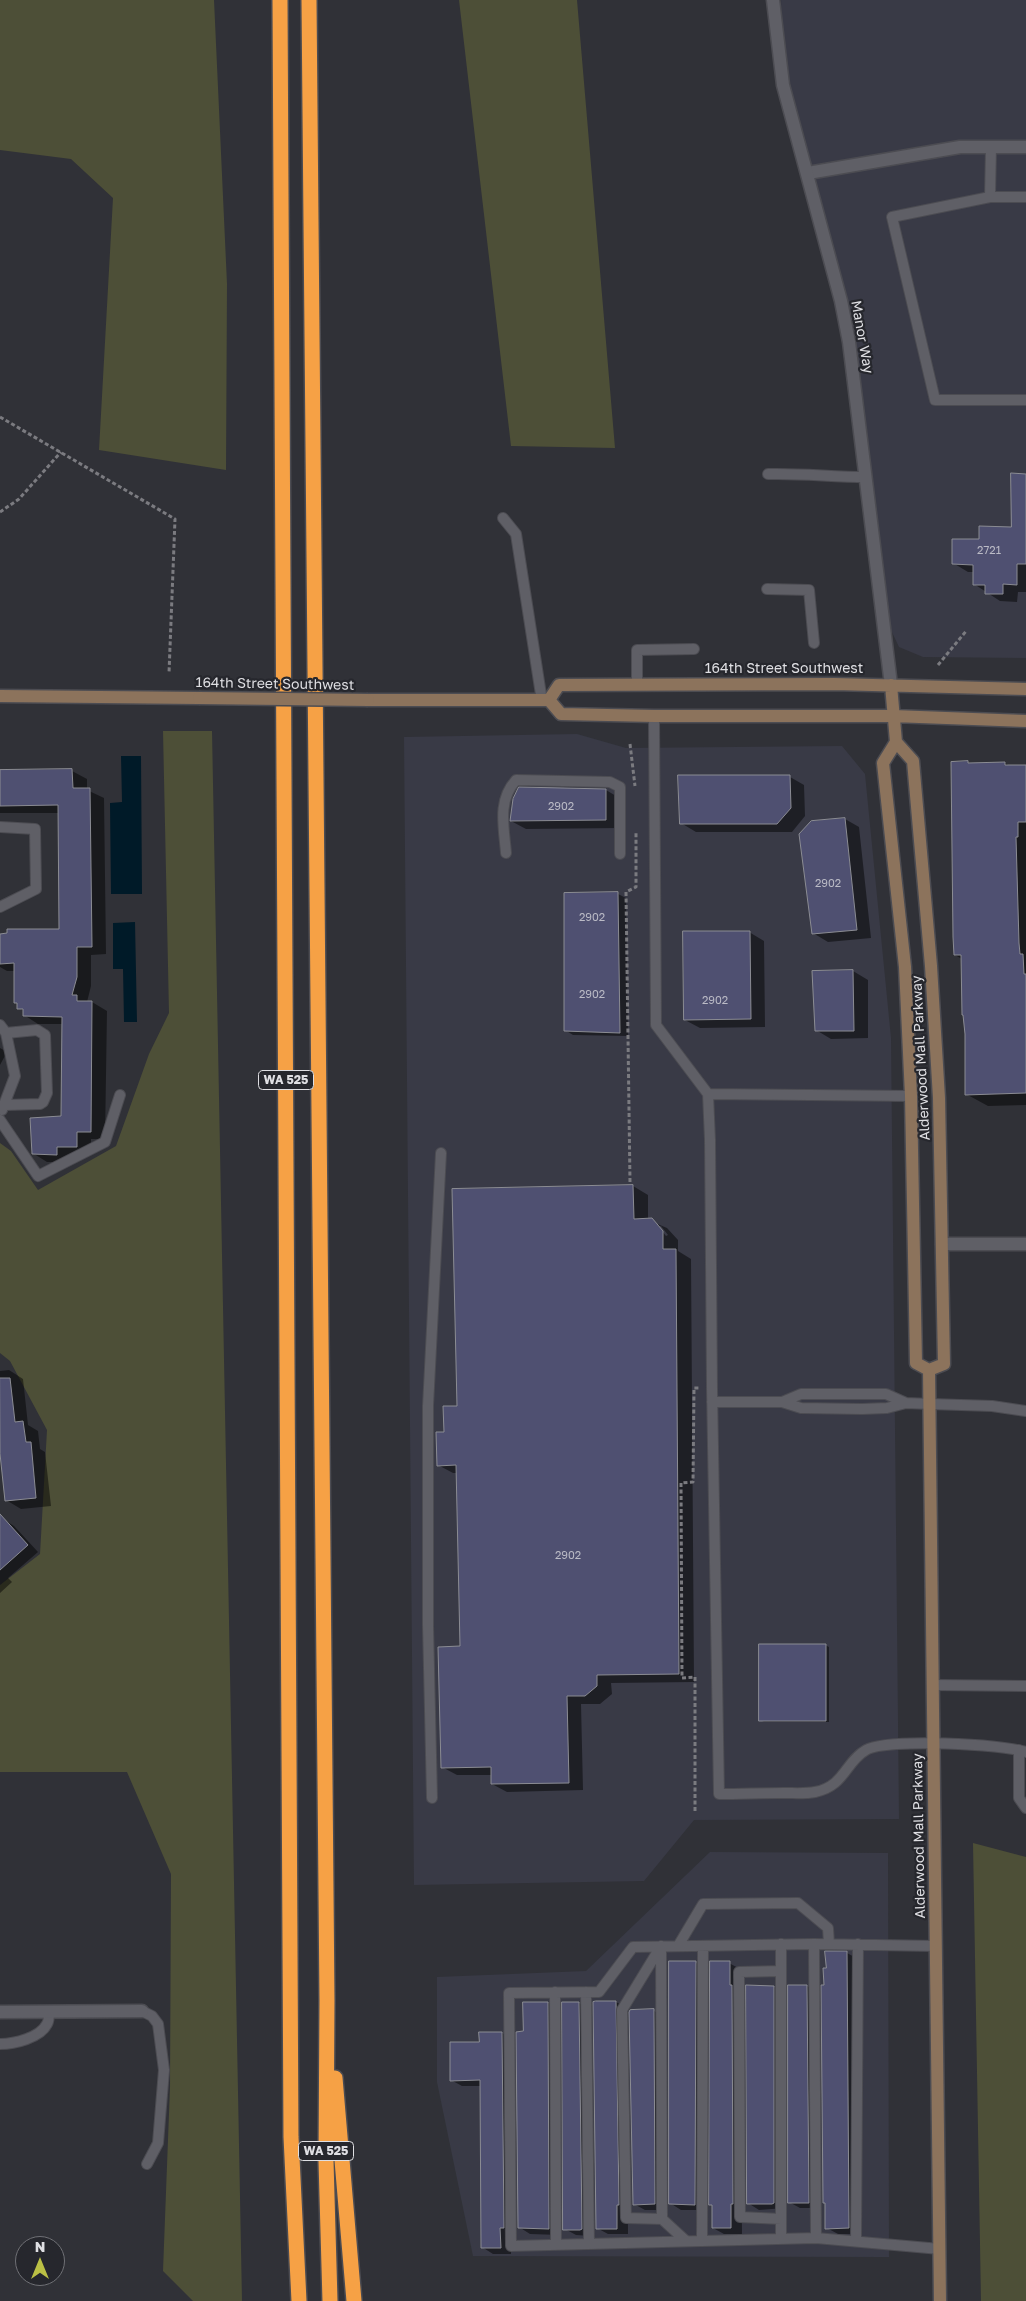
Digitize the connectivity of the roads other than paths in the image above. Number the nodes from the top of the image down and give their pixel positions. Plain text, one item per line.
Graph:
1 (280, 0) edge
2 (309, 0) edge
3 (773, 0) edge
4 (990, 147) junction
5 (1026, 147) edge
6 (808, 173) junction
7 (990, 197) junction
8 (1026, 197) edge
9 (1026, 400) edge
10 (768, 474) dead end
11 (866, 477) junction
12 (503, 518) dead end
13 (767, 589) dead end
14 (814, 643) dead end
15 (694, 649) dead end
16 (638, 684) junction
17 (891, 686) junction
18 (1026, 689) edge
19 (0, 696) edge
20 (546, 700) junction
21 (654, 716) junction
22 (893, 716) junction
23 (1026, 721) edge
24 (896, 742) junction
25 (0, 827) edge
26 (506, 853) dead end
27 (620, 854) dead end
28 (0, 908) edge
29 (3, 1029) edge
30 (708, 1094) junction
31 (120, 1095) dead end
32 (911, 1096) junction
33 (4, 1104) junction
34 (0, 1116) edge
35 (0, 1120) edge
36 (441, 1153) dead end
37 (942, 1244) junction
38 (1026, 1244) edge
39 (929, 1370) junction
40 (712, 1402) junction
41 (930, 1404) junction
42 (1026, 1411) edge
43 (933, 1684) junction
44 (1026, 1686) edge
45 (933, 1744) junction
46 (1023, 1751) edge
47 (432, 1798) dead end
48 (1026, 1808) edge
49 (781, 1944) junction
50 (814, 1944) junction
51 (829, 1944) junction
52 (858, 1944) junction
53 (661, 1946) junction
54 (678, 1946) junction
55 (703, 1946) junction
56 (936, 1946) junction
57 (781, 1971) junction
58 (555, 1992) junction
59 (586, 1992) junction
60 (327, 2000) junction
61 (142, 2011) joint
62 (0, 2012) edge
63 (49, 2012) junction
64 (0, 2044) edge
65 (147, 2164) dead end
66 (781, 2219) junction
67 (662, 2220) junction
68 (816, 2238) junction
69 (781, 2239) junction
70 (686, 2241) junction
71 (702, 2241) junction
72 (856, 2241) junction
73 (590, 2244) junction
74 (556, 2245) junction
75 (940, 2249) junction
76 (299, 2301) edge
77 (330, 2301) edge
78 (354, 2301) edge
79 (940, 2301) edge

1 - 76 highway, WA 525
2 - 60 highway, WA 525
3 - 6 street, Manor Way
4 - 5 street
4 - 6 street
4 - 7 lane
6 - 11 street, Manor Way
7 - 8 lane
7 - 9 lane
10 - 11 lane
11 - 17 street, Manor Way
12 - 20 lane
13 - 14 lane
15 - 16 lane
16 - 17 main road, 164th Street Southwest
16 - 20 main road, 164th Street Southwest
17 - 18 main road, 164th Street Southwest
17 - 22 main road
19 - 20 main road, 164th Street Southwest, bridge
20 - 21 main road
21 - 22 main road
21 - 30 lane
22 - 23 main road
22 - 24 main road
24 - 32 main road, Alderwood Mall Parkway
24 - 37 main road, Alderwood Mall Parkway
25 - 28 lane
26 - 27 lane
29 - 33 lane
29 - 33 lane
30 - 32 lane
30 - 40 lane
31 - 35 lane
32 - 39 main road, Alderwood Mall Parkway
33 - 34 lane
36 - 47 lane
37 - 38 street
37 - 39 main road, Alderwood Mall Parkway
39 - 41 main road, Alderwood Mall Parkway
40 - 41 lane
40 - 45 lane
41 - 42 lane
41 - 43 main road, Alderwood Mall Parkway
43 - 44 lane
43 - 45 main road, Alderwood Mall Parkway
45 - 46 lane
45 - 56 main road, Alderwood Mall Parkway
46 - 48 lane
49 - 50 lane
49 - 55 lane
49 - 57 lane
50 - 51 lane
50 - 68 lane
51 - 52 lane
51 - 54 lane
52 - 56 lane
52 - 72 lane
53 - 54 lane
53 - 59 lane
53 - 67 lane
53 - 67 lane
54 - 55 lane
55 - 71 lane
56 - 75 main road, Alderwood Mall Parkway
57 - 66 lane
57 - 66 lane
58 - 59 lane
58 - 74 lane
58 - 74 lane
59 - 73 lane
60 - 77 highway, WA 525
60 - 78 highway
61 - 63 street
61 - 65 lane
62 - 63 street
63 - 64 lane
66 - 69 lane
67 - 70 lane
68 - 69 lane
68 - 72 lane
69 - 71 lane
70 - 71 lane
70 - 73 lane
72 - 75 lane
73 - 74 lane
75 - 79 main road, Alderwood Mall Parkway

